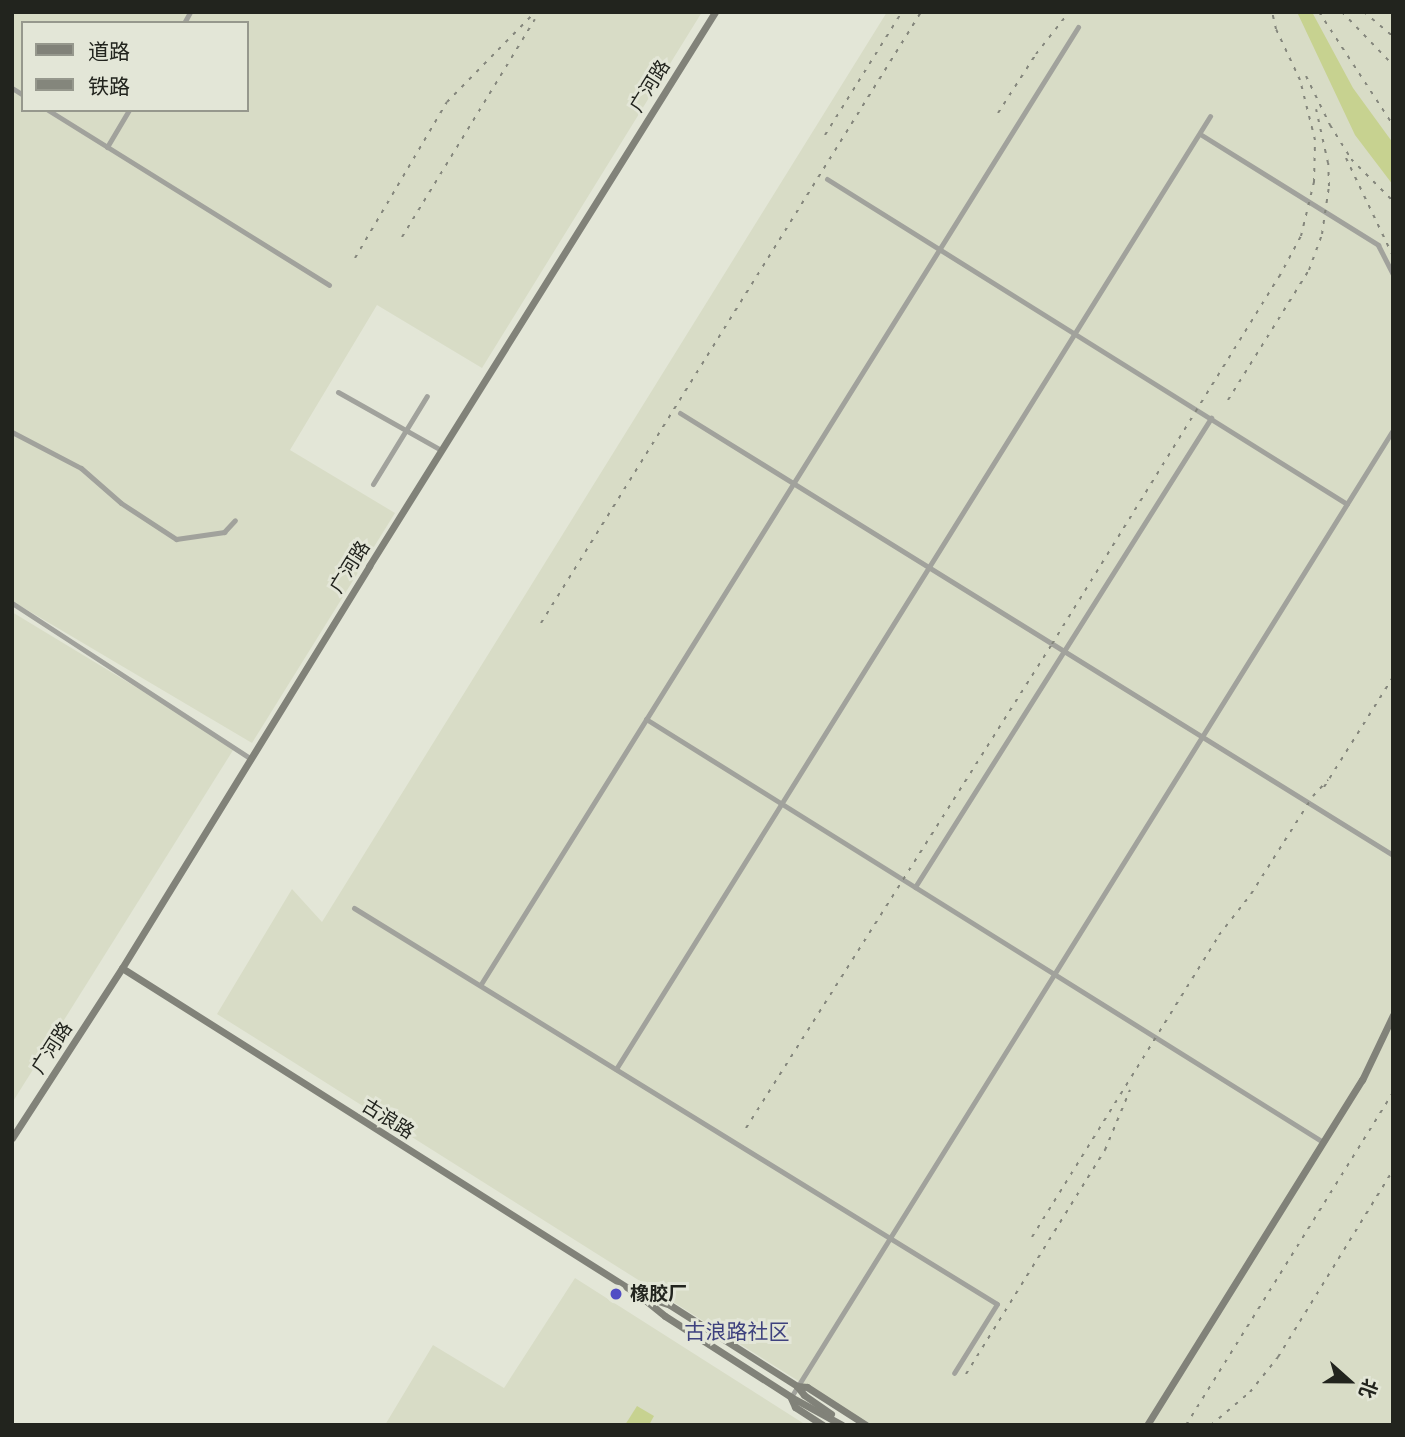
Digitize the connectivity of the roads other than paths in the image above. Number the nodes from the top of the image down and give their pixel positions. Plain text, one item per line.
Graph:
1 (715, 12) edge
2 (1077, 27) dead end
3 (51, 112) edge
4 (129, 112) edge
5 (1210, 117) dead end
6 (1200, 134) junction
7 (107, 147) junction
8 (827, 179) dead end
9 (939, 248) junction
10 (1393, 274) edge
11 (329, 285) dead end
12 (1075, 334) junction
13 (338, 392) dead end
14 (427, 396) dead end
15 (680, 413) dead end
16 (1211, 418) junction
17 (1393, 430) edge
18 (405, 431) junction
19 (12, 432) edge
20 (441, 450) junction
21 (792, 481) junction
22 (373, 484) dead end
23 (1346, 504) junction
24 (234, 520) dead end
25 (929, 568) junction
26 (12, 603) edge
27 (1065, 652) junction
28 (646, 719) junction
29 (1203, 736) junction
30 (250, 758) junction
31 (782, 803) junction
32 (1393, 855) edge
33 (915, 887) junction
34 (354, 908) dead end
35 (122, 968) junction
36 (1056, 975) junction
37 (481, 984) junction
38 (1393, 1015) edge
39 (616, 1069) junction
40 (12, 1138) edge
41 (1323, 1142) junction
42 (891, 1238) junction
43 (639, 1295) junction
44 (954, 1373) dead end
45 (797, 1386) junction
46 (791, 1397) junction
47 (823, 1425) edge
48 (844, 1425) edge
49 (866, 1425) edge
50 (1147, 1425) edge

1 - 20 street, 广河路
2 - 9 street
3 - 7 street
4 - 7 street
5 - 6 street
6 - 10 street
6 - 12 street
7 - 11 street
8 - 9 street
9 - 12 street
9 - 21 street
12 - 16 street
12 - 25 street
13 - 18 street
14 - 18 street
15 - 21 street
16 - 23 street
16 - 27 street
17 - 23 street
18 - 20 street
18 - 22 street
19 - 24 street
20 - 30 street, 广河路
21 - 25 street
21 - 28 street
23 - 29 street
25 - 27 street
25 - 31 street
26 - 30 street
27 - 29 street
27 - 33 street
28 - 31 street
28 - 37 street
29 - 32 street
29 - 36 street
30 - 35 street, 广河路
31 - 33 street
31 - 39 street
33 - 36 street
34 - 37 street
35 - 40 street, 广河路
35 - 43 street, 古浪路
36 - 41 street
36 - 42 street
37 - 39 street
38 - 41 street
39 - 42 street
41 - 50 street
42 - 44 street
42 - 45 street
43 - 45 street, 古浪路
43 - 46 street, 古浪路
45 - 46 street
45 - 48 street, 古浪路
45 - 49 street, 古浪路
46 - 47 street, 古浪路
46 - 48 street, 古浪路

